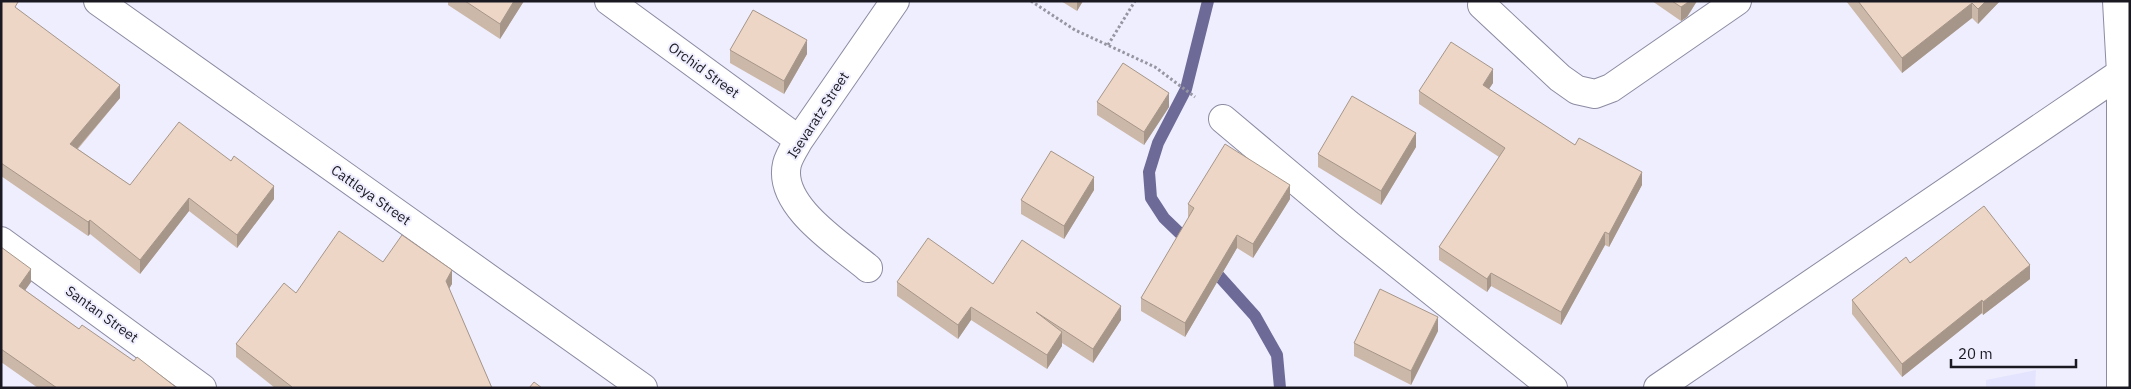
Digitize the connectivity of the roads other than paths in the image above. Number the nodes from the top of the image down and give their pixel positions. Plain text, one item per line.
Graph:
1 (98, 1) edge
2 (609, 1) edge
3 (895, 1) edge
4 (1737, 1) edge
5 (2117, 1) edge
6 (1482, 5) dead end
7 (2121, 74) junction
8 (1223, 119) road end
9 (799, 140) junction
10 (1, 241) edge
11 (868, 268) dead end
12 (202, 388) edge
13 (644, 388) edge
14 (1553, 388) edge
15 (1658, 388) edge
16 (2121, 388) edge

1 - 13 street, Cattleya Street
2 - 9 street, Orchid Street
3 - 9 street, Isevaratz Street
4 - 6 street
5 - 7 street
7 - 15 street
7 - 16 street
8 - 14 street
9 - 11 street, Isevaratz Street
10 - 12 street, Santan Street

